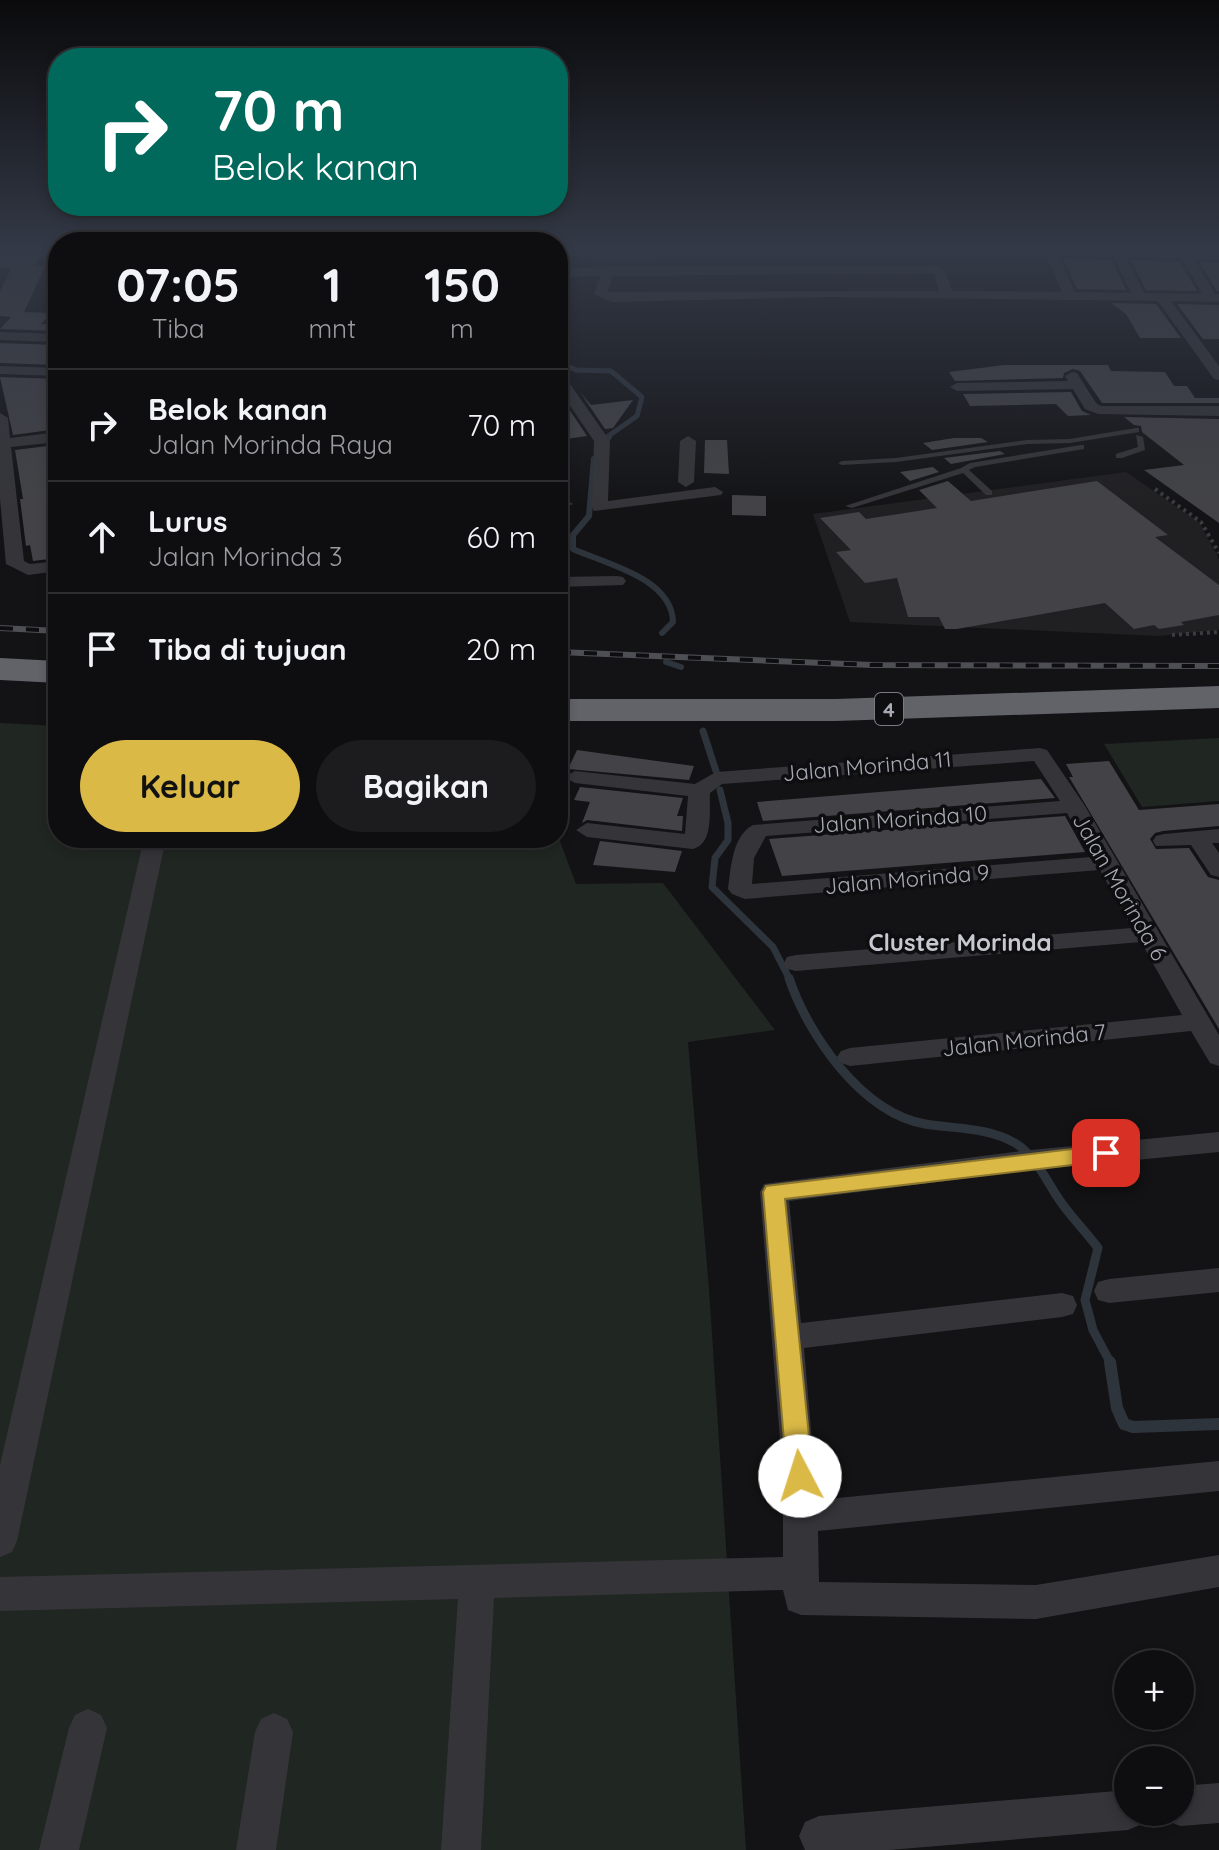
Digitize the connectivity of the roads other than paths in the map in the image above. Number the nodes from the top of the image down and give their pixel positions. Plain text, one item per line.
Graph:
1 (1191, 336) edge
2 (1195, 341) junction
3 (1219, 342) edge
4 (0, 370) edge
5 (48, 372) edge
6 (1219, 376) edge
7 (957, 387) dead end
8 (568, 392) edge
9 (1121, 410) junction
10 (1219, 411) edge
11 (0, 418) edge
12 (1138, 434) junction
13 (48, 438) edge
14 (688, 441) dead end
15 (1, 444) edge
16 (1119, 456) dead end
17 (842, 463) dead end
18 (964, 470) junction
19 (686, 482) junction
20 (599, 492) junction
21 (989, 493) dead end
22 (849, 506) dead end
23 (48, 567) edge
24 (617, 581) dead end
25 (568, 582) edge
26 (0, 669) edge
27 (48, 671) edge
28 (1219, 676) edge
29 (0, 686) edge
30 (48, 688) edge
31 (568, 689) edge
32 (1219, 697) edge
33 (568, 710) edge
34 (1040, 754) joint
35 (575, 777) dead end
36 (699, 791) junction
37 (1074, 806) junction
38 (587, 830) dead end
39 (1208, 837) edge
40 (1164, 841) dead end
41 (153, 848) edge
42 (743, 858) joint
43 (1107, 863) junction
44 (1219, 870) edge
45 (1147, 934) junction
46 (796, 963) dead end
47 (1198, 1022) junction
48 (850, 1057) dead end
49 (1219, 1057) edge
50 (1219, 1142) edge
51 (1219, 1280) edge
52 (1109, 1291) dead end
53 (1062, 1305) dead end
54 (787, 1337) junction
55 (1219, 1476) edge
56 (801, 1517) junction
57 (0, 1541) edge
58 (1219, 1571) edge
59 (801, 1573) junction
60 (477, 1582) junction
61 (0, 1594) edge
62 (88, 1728) dead end
63 (274, 1732) dead end
64 (1219, 1803) edge
65 (1194, 1805) edge
66 (1114, 1811) edge
67 (819, 1836) dead end
68 (59, 1850) edge
69 (256, 1850) edge
70 (461, 1850) edge

1 - 2 street
2 - 3 street
2 - 6 street
4 - 5 street
7 - 9 street
8 - 20 street
9 - 10 street
9 - 12 lane
11 - 15 street
12 - 16 lane
12 - 17 lane
12 - 18 lane
13 - 15 street
14 - 19 street
15 - 23 street
18 - 21 lane
18 - 22 lane
19 - 20 street
19 - 20 street
24 - 25 street
26 - 27 highway
28 - 31 highway, 4
29 - 30 highway
32 - 33 highway, 4
34 - 36 street, Jalan Morinda 11
34 - 37 street, Jalan Morinda 6
35 - 36 street
36 - 38 street
37 - 42 street, Jalan Morinda 10
37 - 43 street, Jalan Morinda 6
39 - 40 street
39 - 44 street
41 - 57 street
42 - 43 street, Jalan Morinda 9
43 - 45 street, Jalan Morinda 6
45 - 46 street
45 - 47 street, Jalan Morinda 6
47 - 48 street, Jalan Morinda 7
47 - 49 street, Jalan Morinda 6
50 - 54 street
51 - 52 street
53 - 54 street
54 - 56 street
55 - 56 street
56 - 59 street
58 - 59 street
59 - 60 street
60 - 61 street
60 - 70 street
62 - 68 street
63 - 69 street
64 - 65 street
66 - 67 street

